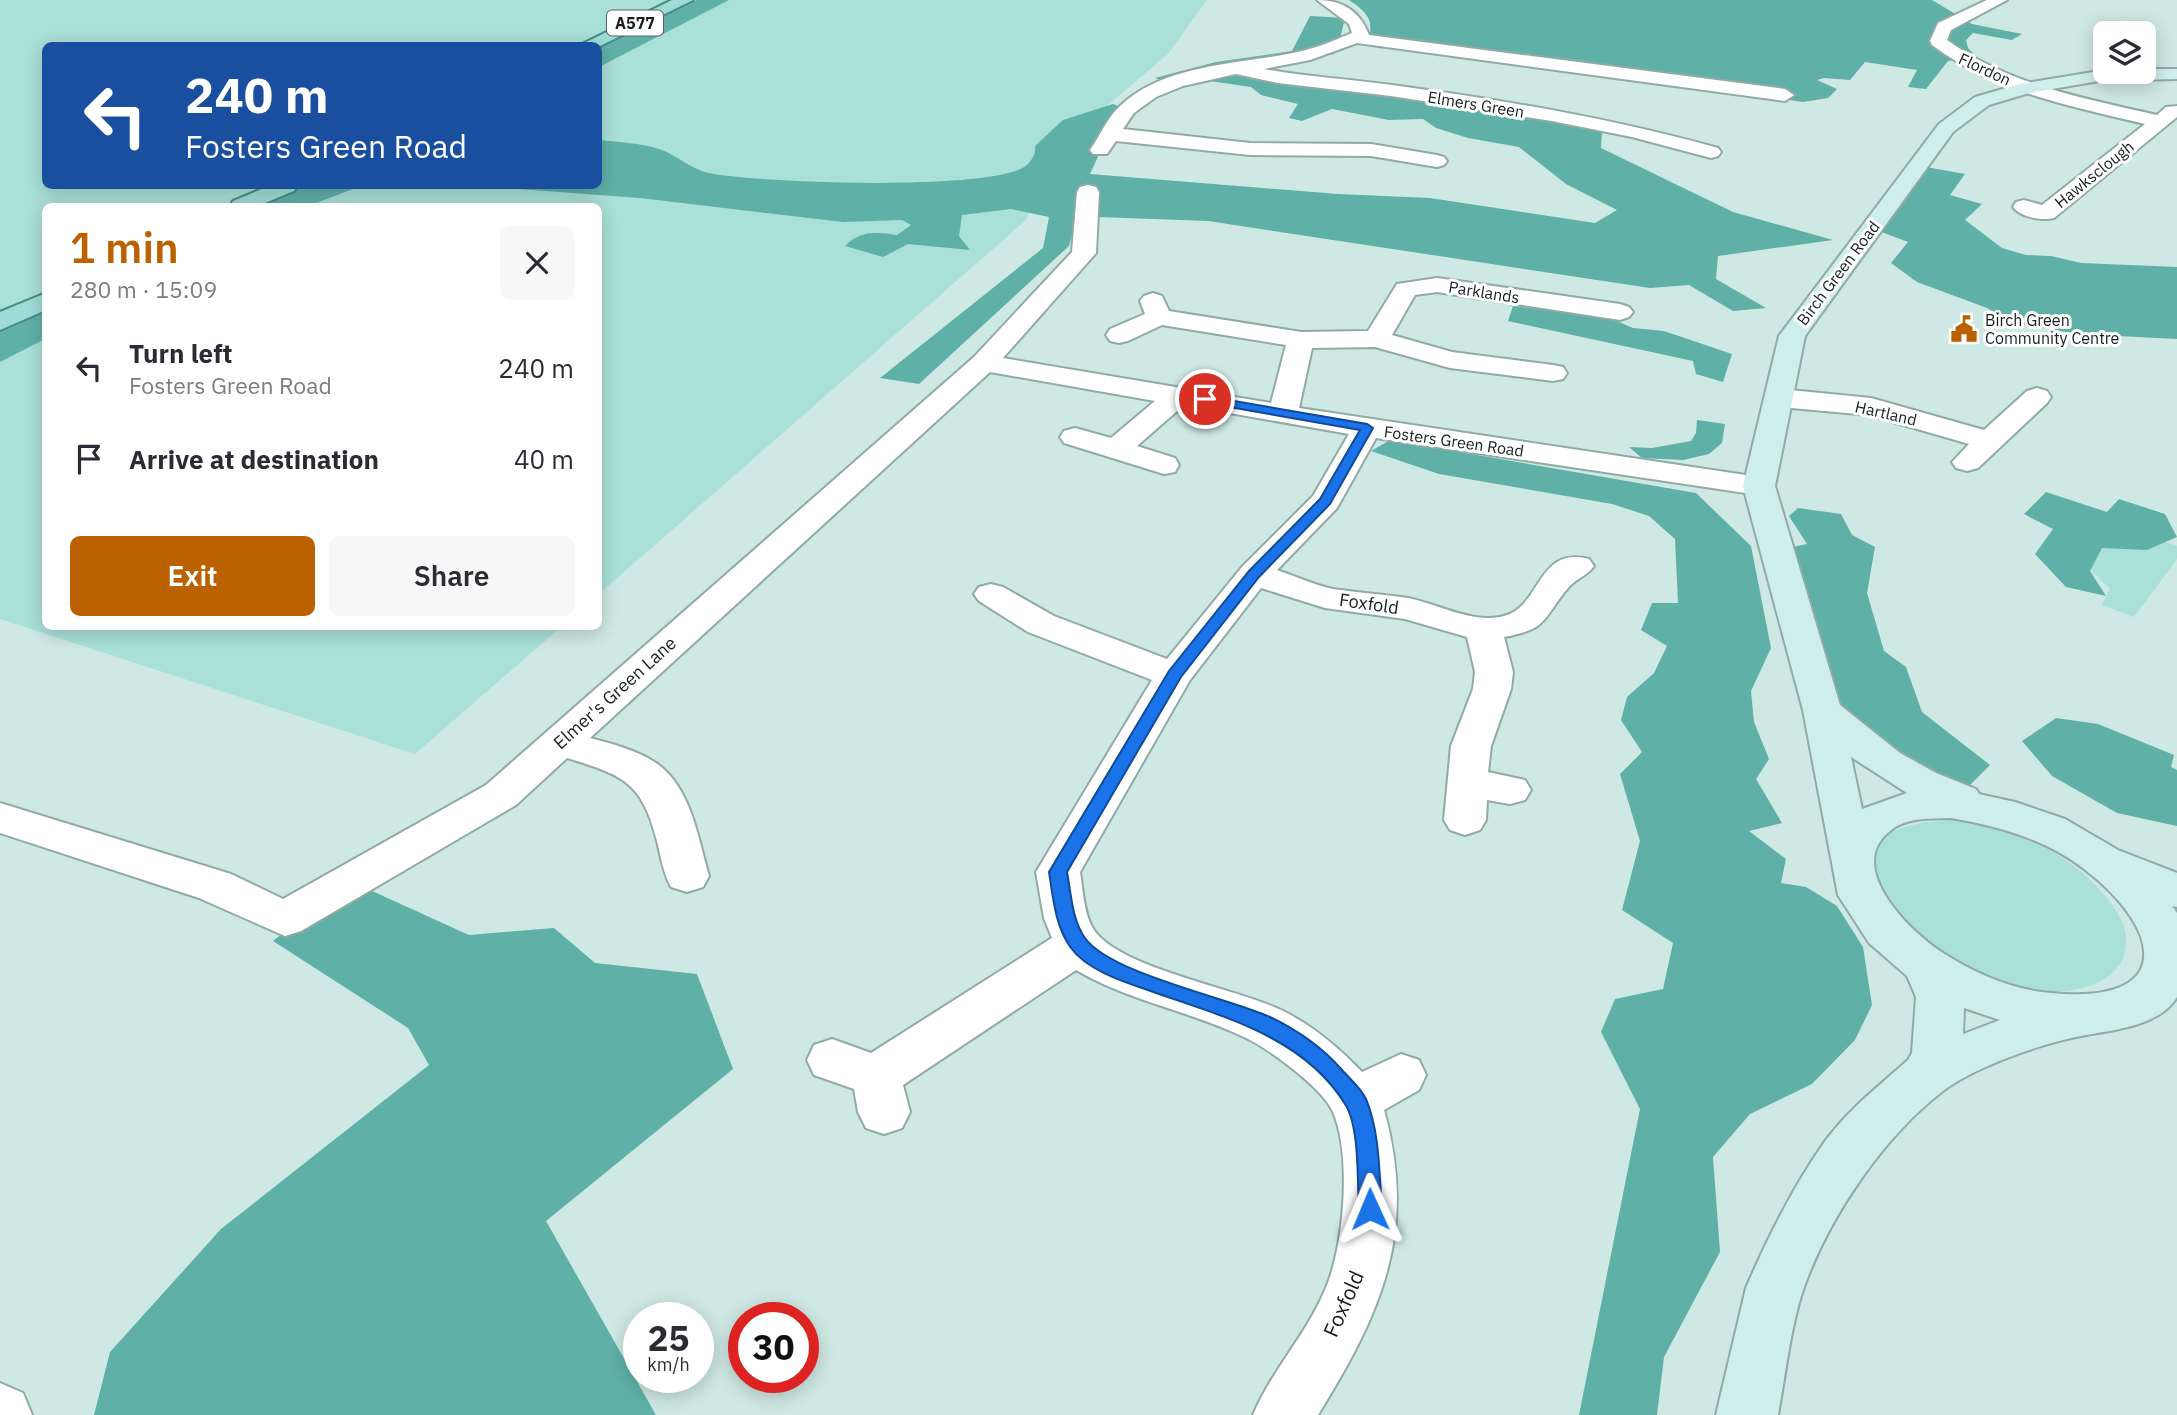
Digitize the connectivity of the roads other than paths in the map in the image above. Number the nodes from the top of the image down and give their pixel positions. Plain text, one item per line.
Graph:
1 (685, 0) edge
2 (1325, 0) edge
3 (1999, 0) edge
4 (1357, 38) junction
5 (595, 42) edge
6 (1238, 69) junction
7 (2177, 74) edge
8 (2027, 88) junction
9 (1785, 95) dead end
10 (2174, 102) edge
11 (2159, 121) junction
12 (1711, 152) dead end
13 (1437, 161) dead end
14 (279, 189) edge
15 (1088, 192) dead end
16 (249, 203) edge
17 (2024, 207) dead end
18 (42, 302) edge
19 (1620, 312) dead end
20 (0, 321) edge
21 (1119, 335) dead end
22 (1376, 339) junction
23 (1301, 340) junction
24 (984, 363) junction
25 (1553, 373) dead end
26 (1180, 395) junction
27 (2037, 397) dead end
28 (1780, 398) junction
29 (1283, 412) junction
30 (1367, 428) junction
31 (1075, 437) dead end
32 (1990, 441) junction
33 (1116, 449) junction
34 (1967, 462) dead end
35 (1164, 465) dead end
36 (1759, 486) junction
37 (1577, 566) dead end
38 (1254, 574) junction
39 (991, 594) dead end
40 (1484, 630) junction
41 (1174, 675) junction
42 (1822, 710) junction
43 (561, 742) junction
44 (1510, 790) dead end
45 (2000, 812) junction
46 (0, 818) edge
47 (2098, 857) junction
48 (1852, 862) junction
49 (687, 876) dead end
50 (2177, 891) edge
51 (1079, 945) junction
52 (1925, 965) junction
53 (2167, 986) edge
54 (2085, 1016) junction
55 (1926, 1075) junction
56 (864, 1083) dead end
57 (1284, 1415) edge
58 (1747, 1415) edge

1 - 5 main road, A577
2 - 4 street
3 - 8 street, Flordon
4 - 6 street, Elmers Green
4 - 9 street
6 - 12 street, Elmers Green
6 - 13 street, Elmers Green
7 - 8 street, Birch Green Road
8 - 11 street, Hawksclough
8 - 28 street, Birch Green Road
10 - 11 street, Hawksclough
11 - 17 street, Hawksclough
14 - 16 main road
15 - 24 street, Elmer's Green Lane
18 - 20 main road
19 - 22 street, Parklands
21 - 23 street
22 - 23 street
22 - 25 street
23 - 29 street
24 - 26 street, Fosters Green Road
24 - 43 street, Elmer's Green Lane
26 - 29 street, Fosters Green Road
26 - 33 street
27 - 32 street
28 - 32 street, Hartland
28 - 36 street, Birch Green Road
29 - 30 street, Fosters Green Road
30 - 36 street, Fosters Green Road
30 - 38 street
31 - 33 street
32 - 34 street
33 - 35 street
36 - 42 street, Birch Green Road
37 - 40 street, Foxfold
38 - 40 street, Foxfold
38 - 41 street
39 - 41 street
40 - 44 street
41 - 51 street
42 - 45 street
42 - 48 street, Birch Green Road
43 - 46 street, Elmer's Green Lane
43 - 49 street
45 - 47 street
45 - 48 street
47 - 50 street
47 - 53 street
48 - 52 street, Birch Green Road
51 - 56 street
51 - 57 street, Foxfold
52 - 54 street
52 - 55 street
53 - 54 street
54 - 55 street
55 - 58 street

